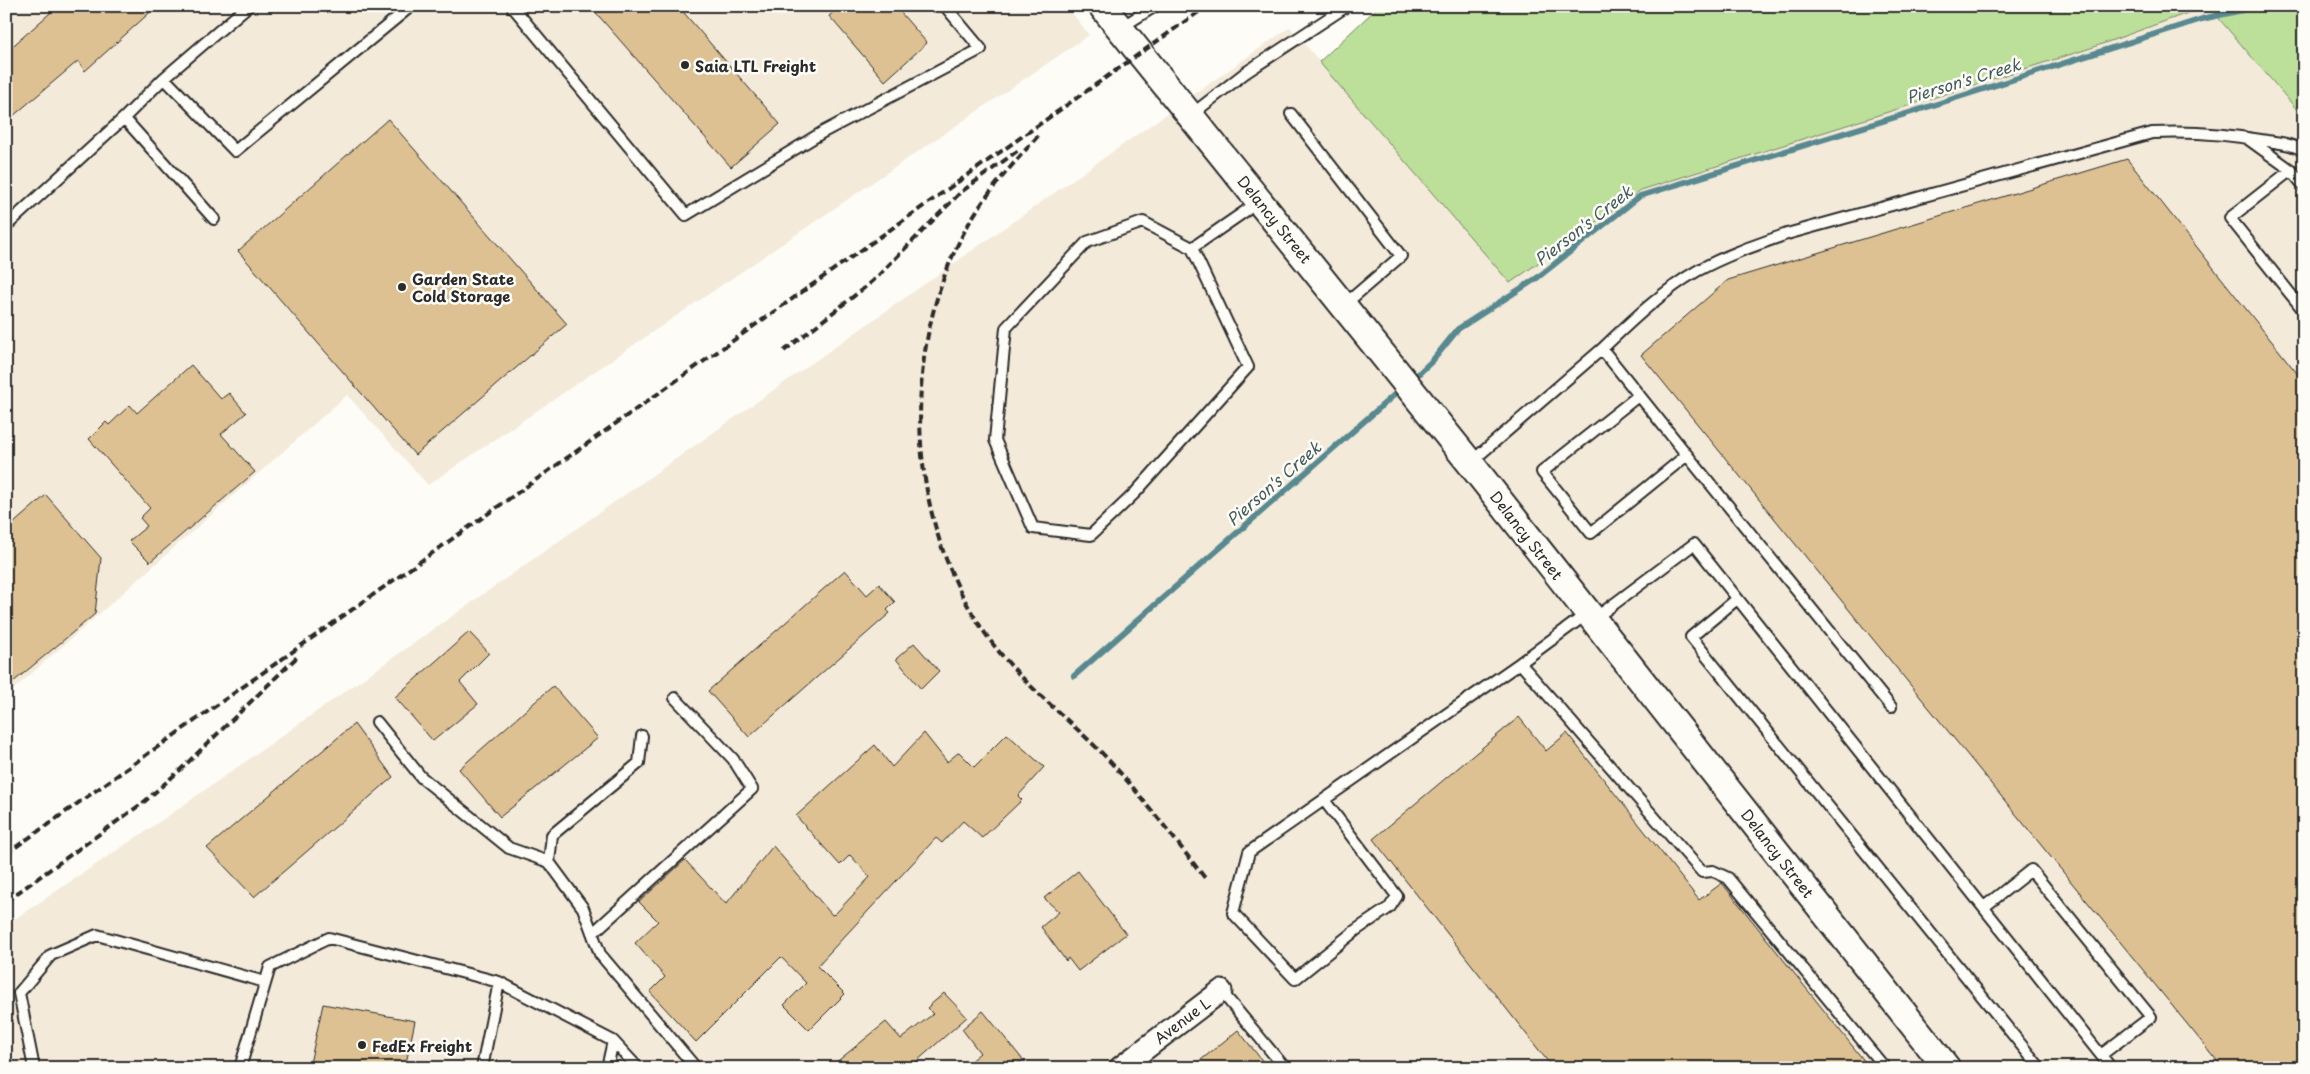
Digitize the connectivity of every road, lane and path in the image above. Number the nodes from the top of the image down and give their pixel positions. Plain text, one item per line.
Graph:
1 (248, 6) edge
2 (411, 6) edge
3 (512, 6) edge
4 (945, 6) edge
5 (1102, 6) edge
6 (1155, 6) edge
7 (1347, 6) edge
8 (1120, 29) junction
9 (164, 78) junction
10 (1291, 114) dead end
11 (1190, 115) junction
12 (124, 118) junction
13 (2245, 137) junction
14 (2304, 151) edge
15 (2291, 170) junction
16 (2304, 186) edge
17 (1260, 201) junction
18 (214, 219) dead end
19 (6, 226) edge
20 (1192, 248) junction
21 (1344, 305) junction
22 (2304, 311) edge
23 (1602, 349) junction
24 (1638, 396) junction
25 (1687, 455) junction
26 (1470, 463) junction
27 (1738, 599) junction
28 (1590, 616) junction
29 (1520, 663) junction
30 (675, 698) dead end
31 (1891, 707) dead end
32 (377, 722) dead end
33 (642, 736) dead end
34 (1324, 800) junction
35 (549, 862) junction
36 (1984, 907) junction
37 (592, 933) junction
38 (265, 982) junction
39 (500, 982) junction
40 (1221, 991) joint
41 (613, 1041) junction
42 (2102, 1055) junction
43 (34, 1068) edge
44 (240, 1068) edge
45 (482, 1068) edge
46 (607, 1068) edge
47 (638, 1068) edge
48 (696, 1068) edge
49 (1120, 1068) edge
50 (1285, 1068) edge
51 (1886, 1068) edge
52 (1947, 1068) edge
53 (2040, 1068) edge
54 (2104, 1068) edge

1 - 9 lane
2 - 9 lane
3 - 4 lane
5 - 8 street, Delancy Street
6 - 8 lane
7 - 11 lane
8 - 11 street, Delancy Street
9 - 12 lane
10 - 21 lane
11 - 17 street, Delancy Street
12 - 18 lane
12 - 19 lane
13 - 14 lane
13 - 15 lane
13 - 23 lane
15 - 16 lane
15 - 22 lane
17 - 20 lane
17 - 21 street, Delancy Street
20 - 20 lane
21 - 26 street, Delancy Street
23 - 24 lane
23 - 26 lane
24 - 25 lane
24 - 25 lane
25 - 31 lane
26 - 28 street, Delancy Street
27 - 28 lane
27 - 36 lane
27 - 53 lane
28 - 29 lane
28 - 52 street, Delancy Street
29 - 34 lane
29 - 51 lane
30 - 37 lane
32 - 35 lane
33 - 35 lane
34 - 34 lane
35 - 37 lane
36 - 42 lane
36 - 42 lane
37 - 48 lane
38 - 39 lane
38 - 43 lane
38 - 44 lane
39 - 41 lane
39 - 45 lane
40 - 49 street, Avenue L
40 - 50 lane
41 - 46 lane
41 - 47 lane
42 - 54 lane

